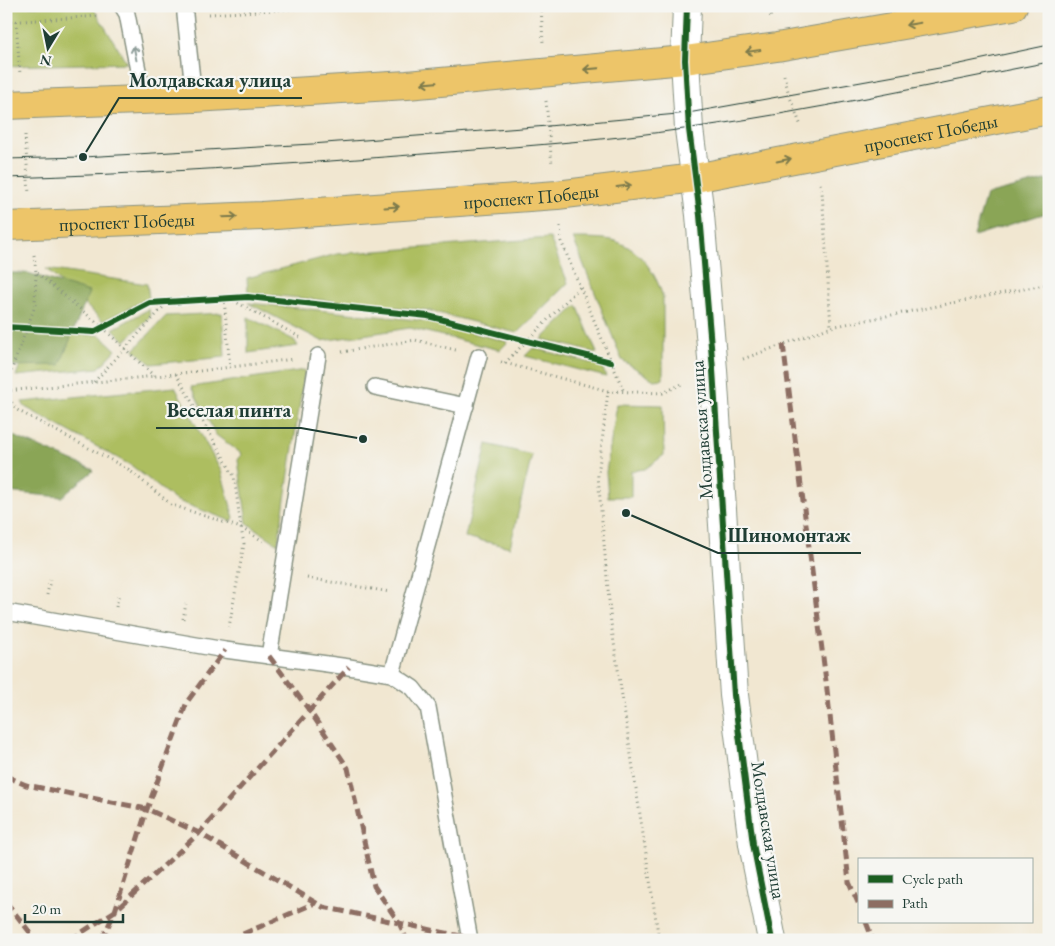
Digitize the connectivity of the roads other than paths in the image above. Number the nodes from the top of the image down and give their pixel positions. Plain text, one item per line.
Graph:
1 (122, 6) edge
2 (185, 6) edge
3 (687, 6) edge
4 (1013, 6) edge
5 (685, 60) junction
6 (194, 98) junction
7 (144, 101) junction
8 (14, 105) edge
9 (1049, 110) edge
10 (695, 178) junction
11 (19, 225) edge
12 (318, 356) road end
13 (480, 356) dead end
14 (375, 387) dead end
15 (466, 406) junction
16 (6, 612) edge
17 (269, 656) junction
18 (392, 674) junction
19 (470, 940) edge
20 (772, 940) edge

7 -> 1 lane
2 - 6 lane
3 - 5 street, Молдавская улица
4 -> 5 main road
5 -> 6 main road
5 - 10 street, Молдавская улица
6 - 7 main road
7 - 8 main road
10 -> 9 main road, проспект Победы
11 -> 10 main road, проспект Победы
10 - 20 street, Молдавская улица
12 - 17 lane
13 - 15 lane
14 - 15 lane
15 - 18 lane
16 - 17 lane
17 - 18 lane
18 - 19 lane

